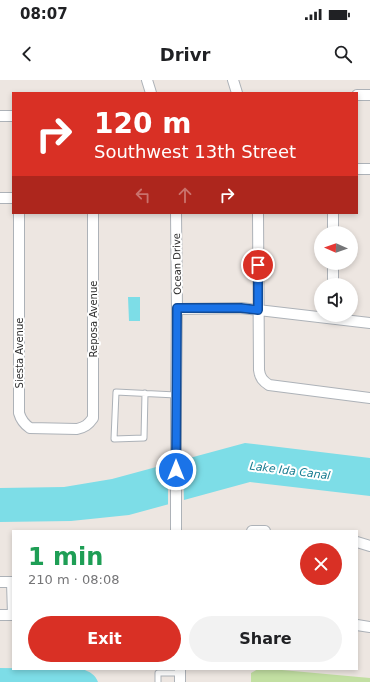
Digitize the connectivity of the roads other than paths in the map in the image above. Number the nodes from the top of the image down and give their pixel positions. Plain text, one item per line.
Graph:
1 (147, 80) edge
2 (233, 80) edge
3 (151, 92) edge
4 (237, 92) edge
5 (358, 95) edge
6 (370, 95) edge
7 (0, 116) edge
8 (12, 116) edge
9 (358, 169) edge
10 (370, 169) edge
11 (0, 198) edge
12 (12, 198) edge
13 (19, 214) edge
14 (93, 214) edge
15 (176, 214) edge
16 (258, 214) edge
17 (333, 214) edge
18 (333, 226) edge
19 (177, 308) junction
20 (258, 310) junction
21 (314, 315) edge
22 (358, 322) edge
23 (370, 324) edge
24 (145, 393) junction
25 (176, 395) junction
26 (370, 398) edge
27 (89, 424) joint
28 (176, 530) edge
29 (358, 542) edge
30 (370, 546) edge
31 (0, 582) edge
32 (12, 582) edge
33 (12, 614) edge
34 (0, 615) edge
35 (358, 626) edge
36 (370, 627) edge
37 (180, 675) edge
38 (158, 682) edge

1 - 3 street
2 - 4 street
5 - 6 street
7 - 8 street
9 - 10 street
11 - 12 street
13 - 27 street, Siesta Avenue
14 - 27 street, Reposa Avenue
15 - 19 street, Ocean Drive
16 - 20 street
17 - 18 street
19 - 20 street
19 - 25 street, Ocean Drive
20 - 21 street
20 - 26 street
22 - 23 street
24 - 24 lane
24 - 25 lane
25 - 28 street, Ocean Drive
29 - 30 street
31 - 32 street
33 - 34 street
35 - 36 street
37 - 38 lane

